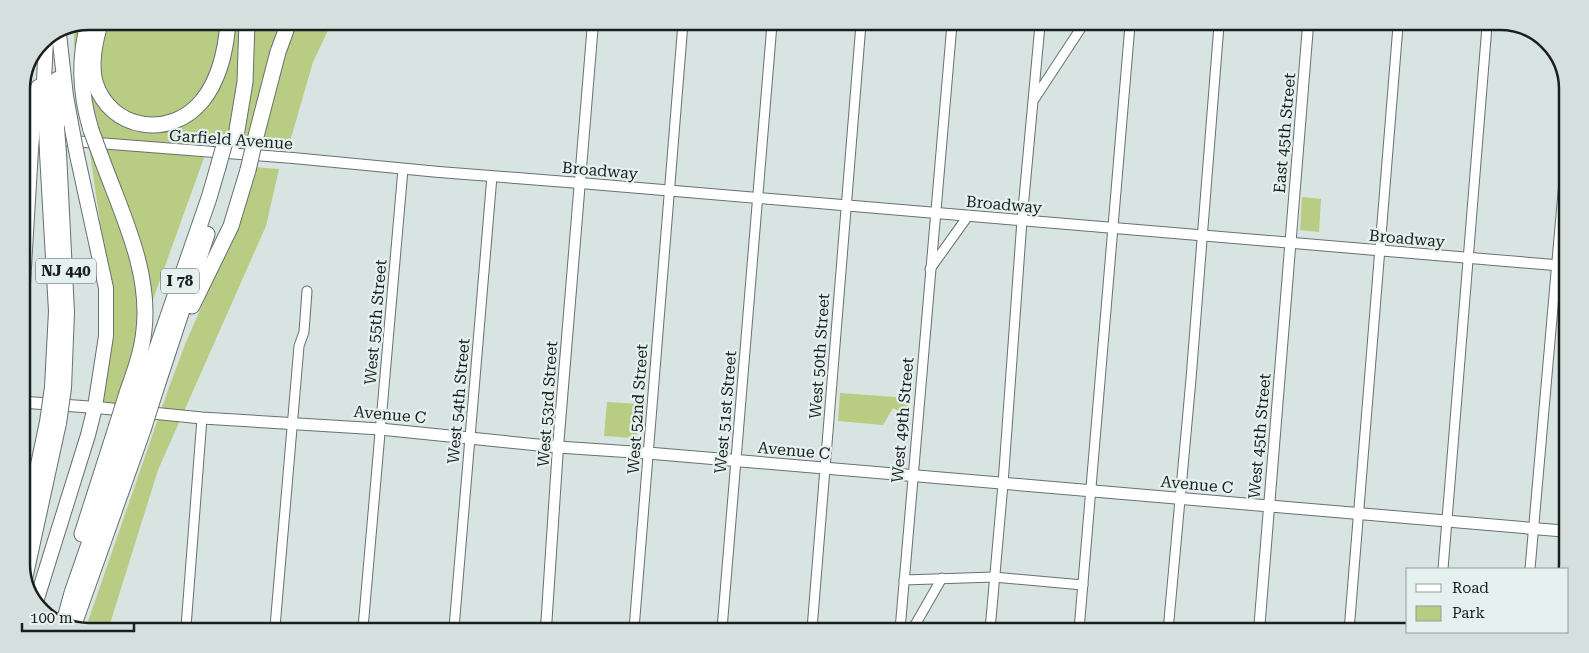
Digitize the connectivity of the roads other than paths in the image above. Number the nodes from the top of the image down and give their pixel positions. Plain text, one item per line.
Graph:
1 (87, 30) edge
2 (99, 30) edge
3 (227, 30) edge
4 (235, 30) edge
5 (247, 30) edge
6 (286, 30) edge
7 (592, 30) edge
8 (682, 30) edge
9 (771, 30) edge
10 (861, 30) edge
11 (951, 30) edge
12 (1040, 30) edge
13 (1080, 30) edge
14 (1130, 30) edge
15 (1219, 30) edge
16 (1308, 30) edge
17 (1398, 30) edge
18 (1487, 30) edge
19 (59, 38) edge
20 (59, 39) edge
21 (46, 49) edge
22 (1033, 100) junction
23 (46, 127) junction
24 (30, 139) edge
25 (230, 142) junction
26 (30, 166) edge
27 (223, 168) junction
28 (403, 169) junction
29 (439, 172) joint
30 (492, 176) junction
31 (580, 183) junction
32 (668, 191) junction
33 (757, 198) junction
34 (846, 205) junction
35 (935, 213) junction
36 (968, 216) junction
37 (1022, 220) junction
38 (1113, 228) junction
39 (1202, 236) junction
40 (1290, 243) junction
41 (1380, 251) junction
42 (1468, 258) junction
43 (1559, 266) edge
44 (930, 269) junction
45 (307, 291) dead end
46 (1559, 294) edge
47 (168, 354) junction
48 (141, 394) junction
49 (30, 403) edge
50 (95, 407) junction
51 (202, 418) junction
52 (53, 423) junction
53 (292, 423) junction
54 (129, 429) junction
55 (380, 429) junction
56 (470, 438) junction
57 (558, 447) junction
58 (648, 453) junction
59 (736, 461) junction
60 (826, 469) junction
61 (913, 476) junction
62 (1003, 484) junction
63 (1092, 491) junction
64 (70, 495) junction
65 (1181, 499) junction
66 (1268, 506) junction
67 (30, 511) edge
68 (1359, 514) junction
69 (1446, 521) junction
70 (1534, 528) junction
71 (1559, 531) edge
72 (30, 551) edge
73 (1443, 568) edge
74 (1530, 568) edge
75 (994, 577) junction
76 (942, 578) junction
77 (904, 580) junction
78 (1083, 585) junction
79 (38, 594) edge
80 (44, 602) edge
81 (61, 615) edge
82 (65, 617) edge
83 (75, 621) edge
84 (186, 623) edge
85 (274, 623) edge
86 (363, 623) edge
87 (454, 623) edge
88 (546, 623) edge
89 (634, 623) edge
90 (722, 623) edge
91 (813, 623) edge
92 (900, 623) edge
93 (916, 623) edge
94 (991, 623) edge
95 (1080, 623) edge
96 (1169, 623) edge
97 (1260, 623) edge
98 (1349, 623) edge

1 - 48 highway, bridge
2 - 3 highway
4 - 25 highway, I 78
5 - 25 highway, I 78
6 - 47 highway, bridge
7 - 31 street, West 53rd Street
8 - 32 street, West 52nd Street
9 - 33 street, West 51st Street
10 - 34 street, West 50th Street
11 - 35 street, West 49th Street
12 - 22 street
13 - 22 street
14 - 38 street
15 - 39 street
16 - 40 street, East 45th Street
17 - 41 street
18 - 42 street
19 - 50 highway, bridge
20 - 23 highway, NJ 440
21 - 23 highway
22 - 37 street
23 - 26 highway, bridge
23 - 52 highway, NJ 440, bridge
24 - 28 street, Garfield Avenue
25 - 27 highway, I 78, bridge
27 - 47 highway, I 78
27 - 48 highway, I 78
28 - 29 street, Garfield Avenue
28 - 55 street, West 55th Street
29 - 30 street, Broadway
30 - 31 street, Broadway
30 - 56 street, West 54th Street
31 - 32 street, Broadway
31 - 57 street, West 53rd Street
32 - 33 street, Broadway
32 - 58 street, West 52nd Street
33 - 34 street, Broadway
33 - 59 street, West 51st Street
34 - 35 street, Broadway
34 - 60 street, West 50th Street
35 - 36 street, Broadway
35 - 44 street, West 49th Street
36 - 37 street, Broadway
36 - 44 street
37 - 38 street, Broadway
37 - 62 street
38 - 39 street, Broadway
38 - 63 street
39 - 40 street, Broadway
39 - 65 street
40 - 41 street, Broadway
40 - 66 street, West 45th Street
41 - 42 street, Broadway
41 - 68 street
42 - 43 street, Broadway
42 - 69 street
44 - 61 street, West 49th Street
45 - 53 street
46 - 70 street
47 - 48 highway, I 78
48 - 54 highway, I 78, bridge
48 - 54 highway, bridge
49 - 50 main road, Avenue C
50 - 51 main road, Avenue C
50 - 64 highway
51 - 53 main road, Avenue C
51 - 84 street
52 - 67 highway, NJ 440
52 - 72 highway, NJ 440
53 - 55 main road, Avenue C
53 - 85 street
54 - 81 highway
54 - 82 highway, I 78
54 - 83 highway, I 78
55 - 56 main road, Avenue C
55 - 86 street, West 55th Street
56 - 57 main road, Avenue C
56 - 87 street, West 54th Street
57 - 58 main road, Avenue C
57 - 88 street, West 53rd Street
58 - 59 main road, Avenue C
58 - 89 street, West 52nd Street
59 - 60 main road, Avenue C
59 - 90 street, West 51st Street
60 - 61 main road, Avenue C
60 - 91 street, West 50th Street
61 - 62 main road, Avenue C
61 - 77 street, West 49th Street
62 - 63 main road, Avenue C
62 - 75 street
63 - 65 main road, Avenue C
63 - 78 street
64 - 79 highway
64 - 80 highway
65 - 66 main road, Avenue C
65 - 96 street
66 - 68 main road, Avenue C
66 - 97 street, West 45th Street
68 - 69 main road, Avenue C
68 - 98 street
69 - 70 main road, Avenue C
69 - 73 street
70 - 71 main road, Avenue C
70 - 74 street
75 - 76 street
75 - 78 street
75 - 94 street
76 - 77 street
76 - 93 street
77 - 92 street, West 49th Street
78 - 95 street

